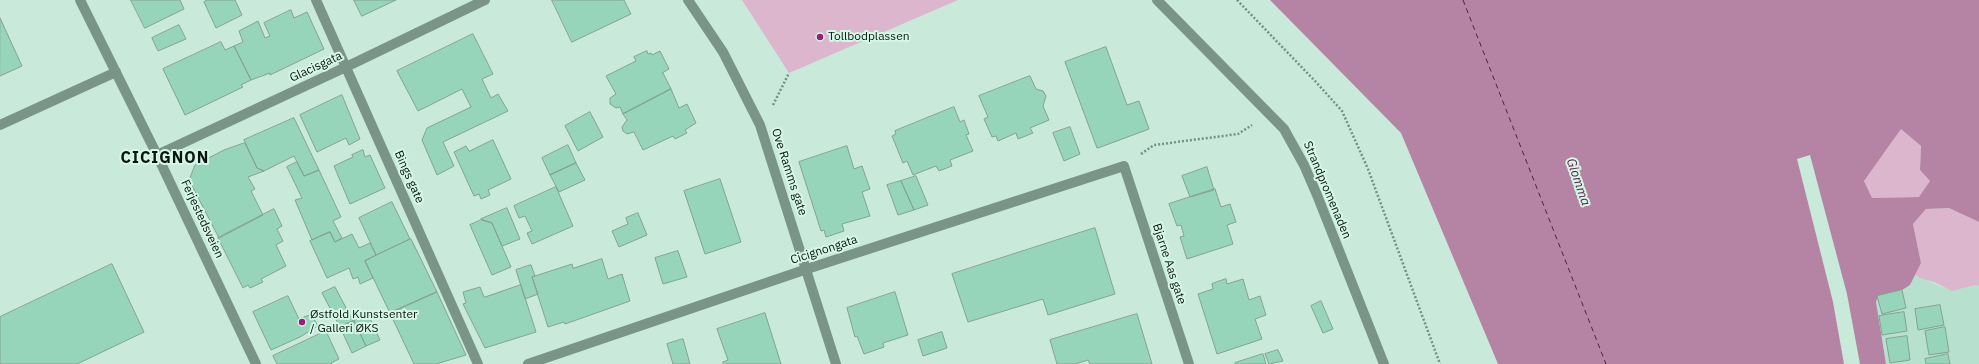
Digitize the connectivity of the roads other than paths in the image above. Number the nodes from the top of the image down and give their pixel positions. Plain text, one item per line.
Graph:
1 (80, 0) edge
2 (316, 0) edge
3 (485, 0) edge
4 (688, 0) edge
5 (1157, 0) edge
6 (346, 67) junction
7 (116, 72) junction
8 (0, 125) edge
9 (157, 155) junction
10 (1124, 169) joint
11 (807, 269) junction
12 (256, 364) edge
13 (478, 364) edge
14 (528, 364) edge
15 (836, 364) edge
16 (1189, 364) edge
17 (1384, 364) edge

1 - 7 street, Ferjestedsveien
2 - 6 street, Bings gate
3 - 6 street, Glacisgata
4 - 11 street, Ove Ramms gate
5 - 17 street, Strandpromenaden
6 - 9 street, Glacisgata
6 - 13 street, Bings gate
7 - 8 street
7 - 9 street, Ferjestedsveien
9 - 12 street, Ferjestedsveien
10 - 11 street, Cicignongata
10 - 16 street, Bjarne Aas gate
11 - 14 street, Cicignongata
11 - 15 street, Ove Ramms gate

